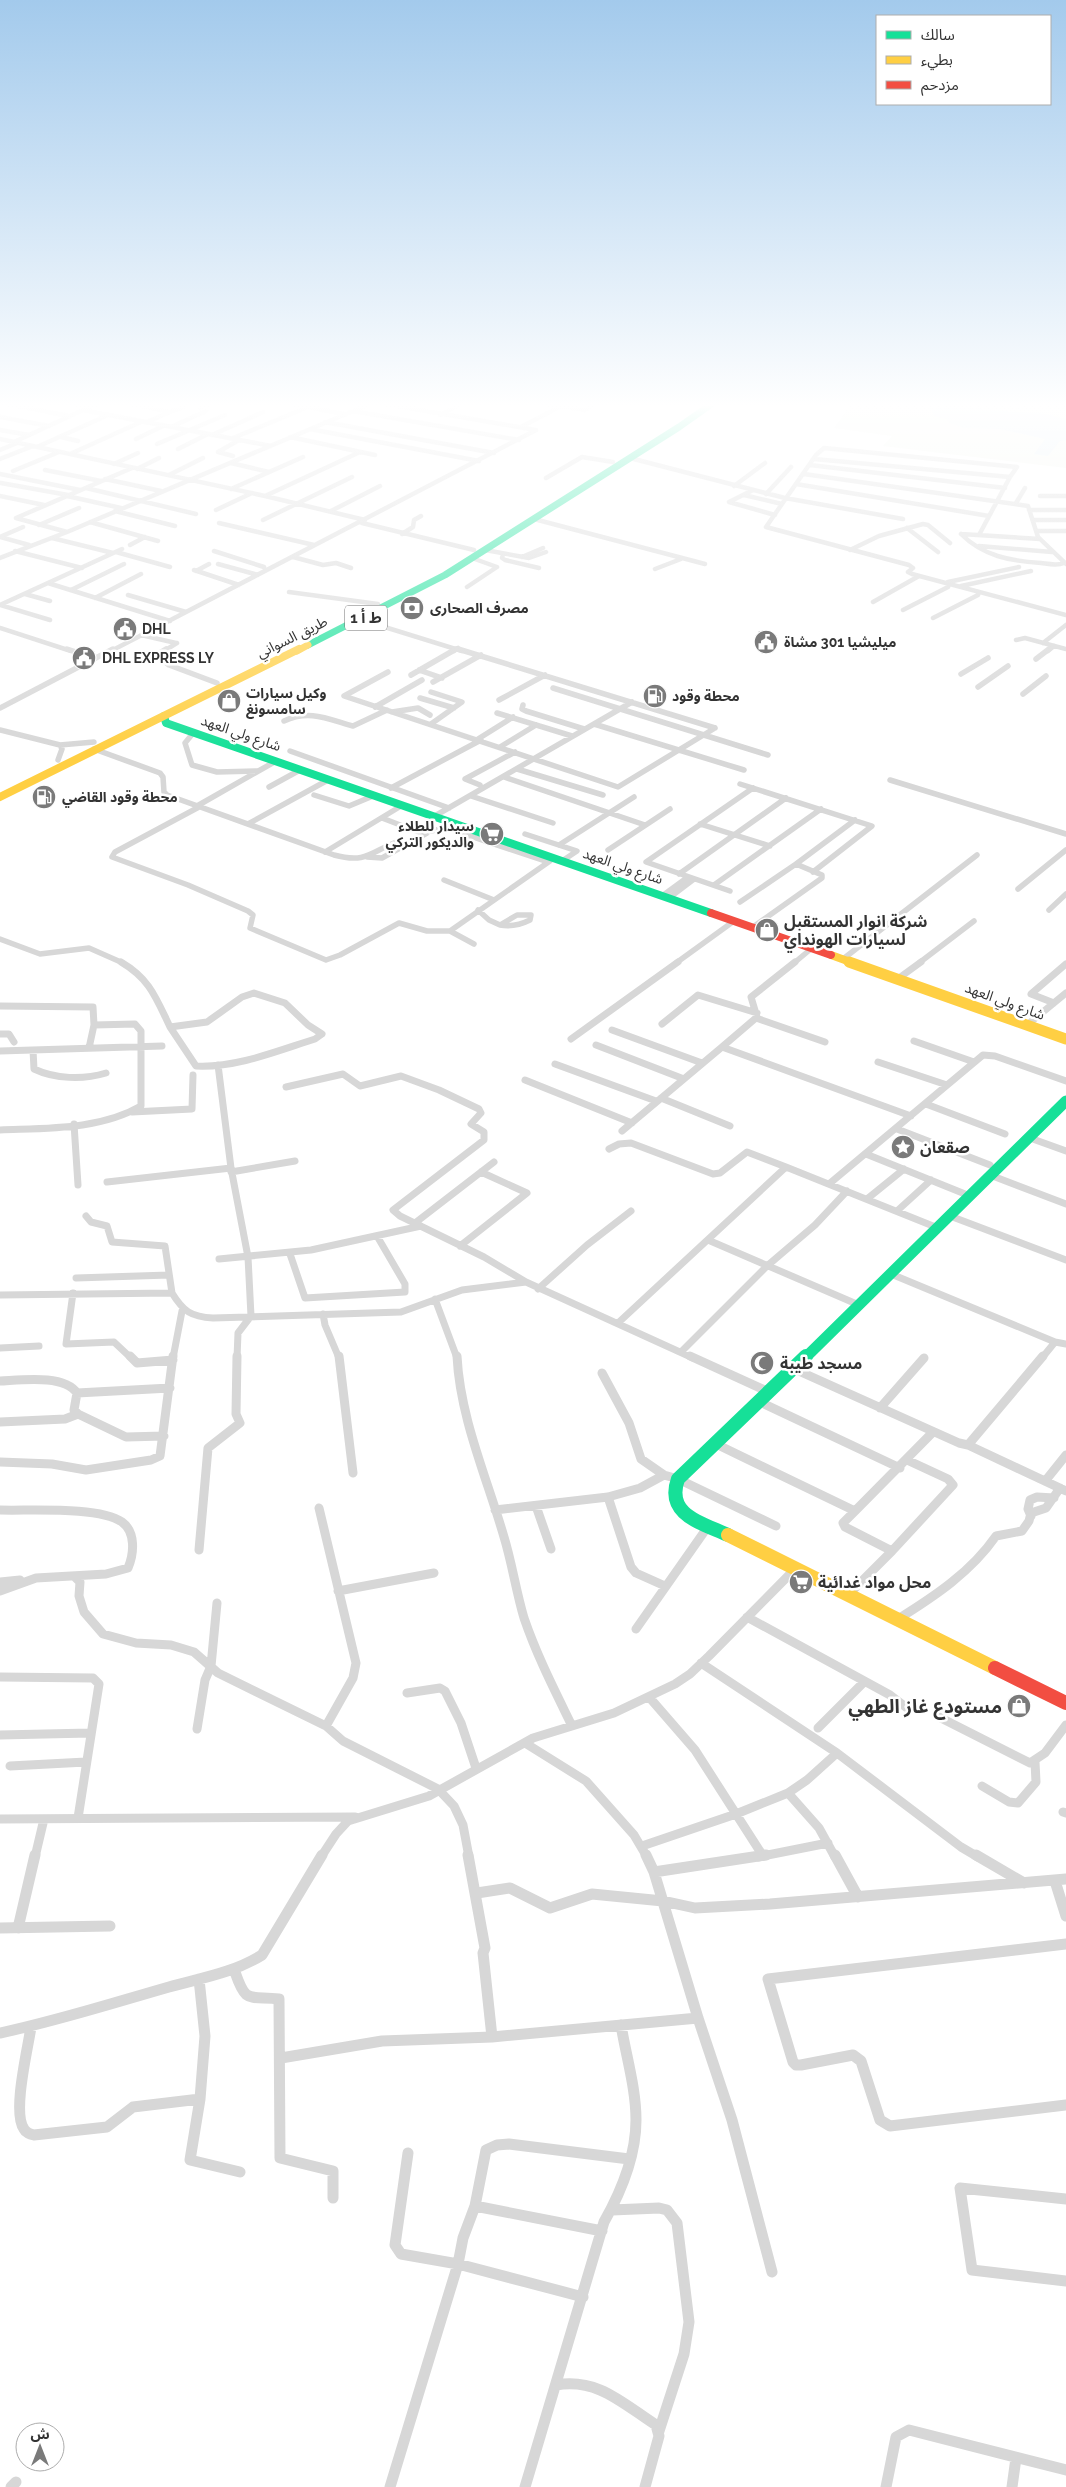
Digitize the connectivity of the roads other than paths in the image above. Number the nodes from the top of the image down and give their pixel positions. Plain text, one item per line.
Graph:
1 (19, 519) edge
2 (53, 519) edge
3 (97, 519) edge
4 (147, 519) edge
5 (357, 519) edge
6 (367, 519) edge
7 (416, 519) edge
8 (528, 519) edge
9 (534, 519) joint
10 (773, 519) edge
11 (987, 519) edge
12 (1033, 520) joint
13 (1066, 520) edge
14 (363, 521) junction
15 (90, 522) junction
16 (219, 522) dead end
17 (39, 525) junction
18 (175, 526) dead end
19 (23, 527) dead end
20 (907, 528) junction
21 (1036, 531) junction
22 (1066, 531) edge
23 (67, 532) junction
24 (402, 534) junction
25 (979, 535) junction
26 (0, 537) edge
27 (52, 538) junction
28 (145, 538) junction
29 (1040, 539) junction
30 (158, 541) dead end
31 (950, 543) dead end
32 (130, 545) dead end
33 (314, 545) junction
34 (972, 545) junction
35 (30, 546) junction
36 (122, 549) dead end
37 (544, 550) dead end
38 (850, 550) junction
39 (15, 551) junction
40 (214, 551) dead end
41 (938, 552) dead end
42 (1053, 552) junction
43 (115, 553) junction
44 (477, 553) junction
45 (1066, 553) edge
46 (503, 554) junction
47 (293, 557) junction
48 (0, 558) edge
49 (681, 559) junction
50 (124, 564) dead end
51 (209, 564) dead end
52 (218, 564) dead end
53 (704, 564) dead end
54 (1065, 564) edge
55 (255, 565) junction
56 (170, 567) dead end
57 (264, 567) dead end
58 (1019, 567) dead end
59 (82, 568) junction
60 (351, 568) dead end
61 (539, 568) dead end
62 (225, 569) dead end
63 (655, 569) dead end
64 (244, 571) junction
65 (1031, 572) dead end
66 (141, 574) dead end
67 (239, 574) dead end
68 (258, 575) junction
69 (211, 576) junction
70 (436, 576) junction
71 (919, 576) junction
72 (226, 580) junction
73 (48, 583) junction
74 (239, 584) junction
75 (947, 585) junction
76 (467, 586) dead end
77 (959, 586) junction
78 (71, 590) junction
79 (289, 592) dead end
80 (25, 594) junction
81 (128, 595) dead end
82 (978, 595) dead end
83 (95, 598) junction
84 (50, 601) dead end
85 (873, 602) dead end
86 (378, 604) junction
87 (0, 605) edge
88 (903, 610) dead end
89 (186, 612) junction
90 (1066, 615) edge
91 (933, 618) dead end
92 (50, 620) dead end
93 (362, 620) junction
94 (170, 621) junction
95 (1066, 625) edge
96 (0, 628) edge
97 (1063, 630) edge
98 (142, 635) junction
99 (1016, 640) dead end
100 (1043, 643) junction
101 (1054, 646) junction
102 (458, 648) junction
103 (1066, 649) edge
104 (481, 656) junction
105 (94, 658) junction
106 (988, 658) dead end
107 (1036, 659) dead end
108 (1008, 666) dead end
109 (420, 670) junction
110 (388, 672) dead end
111 (962, 674) dead end
112 (411, 675) dead end
113 (545, 675) junction
114 (1046, 676) dead end
115 (442, 678) junction
116 (422, 680) dead end
117 (433, 682) dead end
118 (218, 683) junction
119 (978, 687) dead end
120 (553, 688) dead end
121 (431, 692) dead end
122 (442, 694) junction
123 (1023, 694) dead end
124 (420, 698) dead end
125 (429, 700) junction
126 (499, 700) dead end
127 (632, 702) junction
128 (522, 705) dead end
129 (375, 707) junction
130 (0, 708) edge
131 (454, 708) junction
132 (619, 709) junction
133 (390, 711) junction
134 (497, 712) dead end
135 (430, 715) dead end
136 (513, 718) junction
137 (167, 720) junction
138 (284, 721) dead end
139 (431, 724) junction
140 (594, 724) junction
141 (536, 725) junction
142 (584, 729) junction
143 (0, 730) edge
144 (194, 732) junction
145 (704, 735) junction
146 (572, 736) junction
147 (479, 740) junction
148 (60, 745) junction
149 (94, 746) junction
150 (500, 747) junction
151 (680, 750) junction
152 (290, 751) dead end
153 (515, 752) junction
154 (768, 754) dead end
155 (536, 759) junction
156 (58, 760) junction
157 (276, 761) junction
158 (517, 769) junction
159 (300, 770) junction
160 (744, 770) dead end
161 (257, 771) junction
162 (504, 777) junction
163 (328, 780) junction
164 (890, 780) dead end
165 (740, 784) dead end
166 (480, 785) dead end
167 (269, 787) dead end
168 (391, 788) junction
169 (753, 788) junction
170 (0, 790) edge
171 (314, 795) dead end
172 (603, 795) dead end
173 (373, 796) junction
174 (471, 796) junction
175 (0, 797) edge
176 (634, 797) dead end
177 (786, 798) junction
178 (198, 806) junction
179 (401, 806) junction
180 (449, 808) junction
181 (670, 809) dead end
182 (821, 809) junction
183 (611, 813) junction
184 (433, 817) junction
185 (382, 818) junction
186 (855, 820) junction
187 (553, 823) dead end
188 (248, 824) junction
189 (700, 824) junction
190 (645, 825) junction
191 (427, 833) junction
192 (525, 834) dead end
193 (735, 834) junction
194 (1066, 834) edge
195 (400, 841) dead end
196 (559, 845) junction
197 (770, 846) junction
198 (608, 850) dead end
199 (1066, 850) edge
200 (325, 852) junction
201 (977, 855) dead end
202 (367, 857) junction
203 (555, 860) junction
204 (796, 864) junction
205 (813, 872) junction
206 (679, 874) junction
207 (691, 878) junction
208 (444, 880) dead end
209 (714, 885) junction
210 (1018, 889) dead end
211 (730, 891) dead end
212 (1066, 894) edge
213 (666, 897) junction
214 (494, 900) junction
215 (740, 902) dead end
216 (478, 910) junction
217 (1049, 910) dead end
218 (734, 920) junction
219 (974, 921) dead end
220 (500, 925) dead end
221 (753, 927) junction
222 (450, 930) junction
223 (0, 939) edge
224 (474, 944) dead end
225 (812, 948) junction
226 (843, 959) junction
227 (1066, 964) edge
228 (899, 978) junction
229 (1066, 993) edge
230 (1054, 1003) junction
231 (0, 1006) edge
232 (757, 1016) junction
233 (662, 1024) dead end
234 (94, 1025) junction
235 (1027, 1025) junction
236 (170, 1027) junction
237 (612, 1030) dead end
238 (0, 1034) edge
239 (571, 1039) dead end
240 (1066, 1039) edge
241 (914, 1041) dead end
242 (14, 1042) dead end
243 (825, 1042) dead end
244 (596, 1045) dead end
245 (162, 1046) dead end
246 (722, 1046) junction
247 (143, 1047) junction
248 (89, 1048) junction
249 (33, 1050) junction
250 (0, 1051) edge
251 (878, 1062) dead end
252 (974, 1062) junction
253 (702, 1063) junction
254 (555, 1064) dead end
255 (218, 1065) junction
256 (106, 1073) dead end
257 (193, 1075) dead end
258 (684, 1078) junction
259 (525, 1080) dead end
260 (1066, 1081) edge
261 (947, 1085) junction
262 (286, 1087) dead end
263 (658, 1099) junction
264 (1066, 1101) edge
265 (926, 1104) junction
266 (130, 1112) junction
267 (911, 1116) junction
268 (632, 1123) junction
269 (74, 1124) junction
270 (730, 1126) dead end
271 (896, 1128) junction
272 (0, 1130) edge
273 (622, 1131) dead end
274 (1005, 1134) dead end
275 (1030, 1138) junction
276 (609, 1149) dead end
277 (1066, 1151) edge
278 (866, 1154) junction
279 (295, 1161) dead end
280 (494, 1162) dead end
281 (786, 1167) junction
282 (231, 1170) junction
283 (904, 1170) junction
284 (990, 1170) junction
285 (481, 1172) junction
286 (932, 1180) junction
287 (107, 1182) dead end
288 (829, 1184) junction
289 (78, 1185) dead end
290 (847, 1191) junction
291 (970, 1196) junction
292 (867, 1199) junction
293 (1066, 1204) edge
294 (631, 1211) dead end
295 (897, 1211) junction
296 (86, 1216) dead end
297 (950, 1216) junction
298 (418, 1225) junction
299 (938, 1228) junction
300 (378, 1236) junction
301 (708, 1240) junction
302 (460, 1246) junction
303 (290, 1254) junction
304 (248, 1257) junction
305 (219, 1260) dead end
306 (1066, 1260) edge
307 (767, 1266) junction
308 (891, 1274) junction
309 (169, 1275) junction
310 (76, 1278) dead end
311 (526, 1282) junction
312 (538, 1289) junction
313 (73, 1293) junction
314 (172, 1293) junction
315 (0, 1295) edge
316 (435, 1299) junction
317 (859, 1305) junction
318 (182, 1311) junction
319 (323, 1314) junction
320 (251, 1316) junction
321 (618, 1323) junction
322 (1056, 1342) junction
323 (1066, 1344) edge
324 (39, 1346) dead end
325 (0, 1348) edge
326 (682, 1351) junction
327 (924, 1358) dead end
328 (172, 1360) junction
329 (792, 1368) junction
330 (602, 1373) dead end
331 (0, 1381) edge
332 (170, 1388) junction
333 (769, 1392) junction
334 (77, 1393) junction
335 (760, 1402) junction
336 (880, 1408) junction
337 (78, 1414) junction
338 (0, 1422) edge
339 (933, 1432) junction
340 (164, 1436) junction
341 (716, 1444) junction
342 (968, 1445) junction
343 (1066, 1456) edge
344 (907, 1460) junction
345 (0, 1462) edge
346 (900, 1468) junction
347 (353, 1473) dead end
348 (664, 1475) junction
349 (678, 1479) junction
350 (1046, 1480) junction
351 (1063, 1490) edge
352 (608, 1497) junction
353 (1054, 1498) junction
354 (536, 1506) junction
355 (319, 1508) dead end
356 (0, 1510) edge
357 (495, 1510) junction
358 (855, 1511) junction
359 (1031, 1516) junction
360 (710, 1525) junction
361 (776, 1526) dead end
362 (551, 1549) dead end
363 (199, 1550) dead end
364 (892, 1550) junction
365 (795, 1569) junction
366 (434, 1573) dead end
367 (75, 1577) junction
368 (24, 1580) junction
369 (0, 1582) edge
370 (665, 1586) junction
371 (0, 1591) edge
372 (338, 1591) junction
373 (848, 1595) junction
374 (217, 1603) dead end
375 (747, 1617) junction
376 (898, 1619) junction
377 (636, 1629) dead end
378 (701, 1663) junction
379 (211, 1666) junction
380 (0, 1677) edge
381 (864, 1682) junction
382 (407, 1693) dead end
383 (649, 1697) junction
384 (1066, 1703) edge
385 (907, 1708) dead end
386 (937, 1716) dead end
387 (1066, 1725) edge
388 (326, 1726) junction
389 (572, 1726) junction
390 (818, 1728) dead end
391 (197, 1729) dead end
392 (90, 1733) junction
393 (0, 1735) edge
394 (525, 1743) junction
395 (837, 1754) junction
396 (86, 1762) junction
397 (1035, 1762) junction
398 (10, 1766) dead end
399 (476, 1768) junction
400 (982, 1786) dead end
401 (438, 1789) junction
402 (788, 1793) junction
403 (736, 1814) junction
404 (356, 1817) junction
405 (78, 1818) junction
406 (0, 1819) edge
407 (44, 1819) junction
408 (828, 1843) junction
409 (642, 1846) junction
410 (763, 1856) junction
411 (654, 1872) junction
412 (1061, 1880) edge
413 (1024, 1883) junction
414 (477, 1894) junction
415 (858, 1897) junction
416 (663, 1901) junction
417 (1066, 1916) edge
418 (110, 1926) dead end
419 (0, 1928) edge
420 (18, 1928) junction
421 (1066, 1944) edge
422 (235, 1972) junction
423 (199, 1979) junction
424 (698, 2018) junction
425 (621, 2025) junction
426 (31, 2027) junction
427 (0, 2033) edge
428 (492, 2037) junction
429 (281, 2058) junction
430 (200, 2099) junction
431 (1066, 2105) edge
432 (408, 2154) dead end
433 (628, 2159) junction
434 (240, 2172) dead end
435 (333, 2198) dead end
436 (1066, 2199) edge
437 (475, 2206) junction
438 (612, 2210) junction
439 (602, 2230) junction
440 (458, 2264) junction
441 (772, 2272) dead end
442 (1066, 2281) edge
443 (583, 2297) junction
444 (556, 2385) junction
445 (659, 2431) junction
446 (1016, 2458) junction
447 (1066, 2470) edge
448 (390, 2487) edge
449 (524, 2487) edge
450 (645, 2487) edge
451 (886, 2487) edge
452 (1012, 2487) edge

1 - 17 street
2 - 17 street
3 - 15 street
4 - 18 street
5 - 14 street
6 - 14 street
7 - 24 street
8 - 44 main road, طريق السواني / ط أ 1
9 - 44 main road, طريق السواني / ط أ 1
9 - 49 street
10 - 38 street
11 - 25 street
12 - 13 street
12 - 21 street
14 - 24 street
14 - 33 street
15 - 23 street
15 - 28 street
16 - 33 street
17 - 23 street
19 - 26 street
20 - 31 street
20 - 38 street
20 - 41 street
21 - 22 street
21 - 29 street
23 - 27 street
24 - 44 street
25 - 29 street
25 - 34 street
26 - 35 street
27 - 35 street
27 - 43 street
28 - 30 street
28 - 32 street
29 - 42 street
33 - 47 street
34 - 42 street
34 - 54 street
35 - 39 street
36 - 43 street
37 - 46 street
38 - 71 street
39 - 48 street
39 - 59 street
40 - 55 street
42 - 45 street
42 - 54 street
43 - 56 street
43 - 59 street
44 - 46 street
44 - 70 main road, طريق السواني / ط أ 1
44 - 76 street
46 - 61 street
47 - 60 street
47 - 68 street
49 - 53 street
49 - 63 street
50 - 78 street
51 - 69 street
52 - 64 street
55 - 57 street
55 - 64 street
58 - 75 street
59 - 73 street
62 - 69 street
64 - 68 street
65 - 77 street
66 - 83 street
67 - 72 street
68 - 74 street
69 - 72 street
70 - 86 main road, طريق السواني / ط أ 1
70 - 93 main road, طريق السواني / ط أ 1
71 - 75 street
71 - 85 street
72 - 74 street
73 - 78 street
73 - 80 street
74 - 89 street
75 - 77 street
75 - 88 street
77 - 90 street
78 - 83 street
79 - 86 street
80 - 84 street
80 - 87 street
81 - 89 street
82 - 91 street
83 - 94 street
86 - 118 main road, طريق السواني / ط أ 1
87 - 92 street
89 - 94 street
93 - 102 street
93 - 137 main road, طريق السواني / ط أ 1
94 - 98 street
95 - 97 street
96 - 105 street
97 - 100 street
98 - 105 street
98 - 118 street
99 - 100 street
100 - 101 street
101 - 103 street
101 - 107 street
102 - 104 street
102 - 109 street
104 - 113 street
104 - 115 street
105 - 130 street
106 - 111 street
108 - 119 street
109 - 112 street
109 - 115 street
110 - 129 street
113 - 126 street
113 - 127 street
114 - 123 street
115 - 117 street
116 - 129 street
118 - 149 main road, طريق السواني / ط أ 1
120 - 132 street
121 - 122 street
122 - 125 street
122 - 131 street
124 - 125 street
125 - 131 street
127 - 132 street
127 - 145 street
128 - 142 street
129 - 133 street
131 - 139 street
132 - 140 street
132 - 145 street
133 - 135 street
133 - 138 street
133 - 139 street
134 - 136 street
136 - 141 street
136 - 147 street
137 - 144 main road, شارع ولي العهد
137 - 149 main road, طريق السواني / ط أ 1
139 - 147 street
140 - 142 street
140 - 151 street
141 - 146 street
141 - 150 street
142 - 146 street
143 - 148 street
144 - 157 main road, شارع ولي العهد
144 - 161 street
145 - 151 street
145 - 154 street
146 - 155 street
147 - 150 street
147 - 168 street
148 - 149 street
148 - 156 street
149 - 156 main road, طريق السواني / ط أ 1
149 - 175 main road, طريق السواني / ط أ 1
149 - 178 street
150 - 153 street
151 - 155 street
151 - 160 street
152 - 168 street
153 - 155 street
153 - 166 street
155 - 158 street
156 - 170 main road, طريق السواني / ط أ 1
157 - 159 main road, شارع ولي العهد
157 - 161 street
158 - 162 street
158 - 172 street
159 - 163 main road, شارع ولي العهد
159 - 167 street
161 - 178 street
162 - 174 street
162 - 183 street
163 - 173 main road, شارع ولي العهد
163 - 188 street
164 - 194 street
165 - 169 street
168 - 180 street
169 - 177 street
169 - 189 street
171 - 173 street
173 - 179 main road, شارع ولي العهد
174 - 180 street
174 - 187 street
176 - 183 street
177 - 182 street
177 - 193 street
178 - 188 street
178 - 222 street
179 - 184 main road, شارع ولي العهد
179 - 185 street
180 - 184 street
181 - 190 street
182 - 186 street
182 - 197 street
183 - 190 street
183 - 196 street
184 - 203 main road, شارع ولي العهد
185 - 191 street
185 - 200 street
186 - 204 street
186 - 205 street
188 - 200 street
189 - 193 street
189 - 206 street
190 - 198 street
191 - 202 street
191 - 203 street
192 - 196 street
193 - 197 street
193 - 206 street
195 - 202 street
196 - 203 street
197 - 209 street
199 - 210 street
200 - 202 street
201 - 226 street
203 - 213 main road, شارع ولي العهد
203 - 214 street
204 - 205 street
204 - 215 street
205 - 221 street
206 - 207 street
207 - 209 street
207 - 213 street
208 - 214 street
209 - 211 street
212 - 217 street
213 - 218 main road, شارع ولي العهد
214 - 216 street
216 - 220 street
216 - 222 street
218 - 221 main road, شارع ولي العهد
218 - 239 street
219 - 228 street
221 - 225 main road, شارع ولي العهد
222 - 224 street
223 - 236 street
225 - 226 main road, شارع ولي العهد
225 - 232 street
226 - 228 main road, شارع ولي العهد
227 - 230 street
228 - 235 main road, شارع ولي العهد
229 - 230 street
230 - 235 street
231 - 234 street
232 - 233 street
232 - 243 street
232 - 246 street
234 - 247 street
234 - 248 street
235 - 240 main road, شارع ولي العهد
236 - 255 street
236 - 255 street
237 - 253 street
238 - 242 street
241 - 252 street
244 - 258 street
245 - 247 street
246 - 253 street
246 - 267 street
247 - 248 street
247 - 266 street
248 - 249 street
249 - 250 street
249 - 256 street
251 - 261 street
252 - 260 street
252 - 261 street
253 - 258 street
254 - 263 street
255 - 282 street
257 - 266 street
258 - 263 street
259 - 268 street
261 - 265 street
262 - 298 street
263 - 268 street
263 - 270 street
264 - 275 main road
265 - 267 street
265 - 274 street
266 - 269 street
267 - 271 street
268 - 273 street
269 - 272 street
269 - 289 street
271 - 278 street
271 - 284 street
275 - 277 street
275 - 284 main road
276 - 281 street
278 - 283 street
278 - 288 street
279 - 282 street
280 - 285 street
281 - 288 street
281 - 301 street
282 - 287 street
282 - 304 street
283 - 286 street
283 - 292 street
284 - 291 main road
284 - 293 street
285 - 298 street
285 - 302 street
286 - 291 street
286 - 295 street
288 - 290 street
290 - 292 street
290 - 307 street
291 - 297 main road
292 - 295 street
294 - 312 street
295 - 299 street
296 - 309 street
297 - 299 main road
297 - 306 street
298 - 300 street
298 - 302 street
299 - 308 main road
300 - 303 street
300 - 303 street
301 - 307 street
301 - 321 street
302 - 311 street
303 - 304 street
304 - 305 street
304 - 320 street
307 - 317 street
307 - 326 street
308 - 317 main road
308 - 322 street
309 - 310 street
309 - 314 street
311 - 312 street
311 - 316 street
312 - 321 street
313 - 314 street
313 - 315 street
313 - 328 street
314 - 318 street
316 - 319 street
316 - 357 street
317 - 329 main road
318 - 320 street
318 - 328 street
319 - 320 street
319 - 347 street
320 - 363 street
321 - 326 street
322 - 323 street
322 - 342 street
324 - 325 street
326 - 333 street
327 - 336 street
328 - 332 street
329 - 333 main road
329 - 336 street
330 - 348 street
331 - 334 street
332 - 334 street
332 - 340 street
333 - 335 main road
334 - 337 street
335 - 341 main road
335 - 346 street
336 - 339 street
337 - 338 street
337 - 340 street
339 - 342 street
339 - 344 street
340 - 345 street
341 - 349 main road
341 - 358 street
342 - 350 street
343 - 350 street
344 - 346 street
344 - 364 street
346 - 358 street
348 - 349 street
348 - 352 street
349 - 360 main road
349 - 361 street
350 - 351 street
351 - 353 street
352 - 354 street
352 - 370 street
353 - 359 street
353 - 359 street
354 - 357 street
354 - 362 street
355 - 372 street
356 - 367 street
357 - 389 street
358 - 364 street
359 - 376 street
360 - 365 main road
360 - 370 street
364 - 373 street
365 - 373 main road
365 - 375 street
366 - 372 street
367 - 368 street
367 - 379 street
368 - 369 street
368 - 371 street
370 - 377 street
372 - 388 street
373 - 376 main road
374 - 379 street
375 - 378 street
375 - 381 street
376 - 384 main road
378 - 383 street
378 - 395 street
379 - 388 street
379 - 391 street
380 - 392 street
381 - 385 street
381 - 390 street
382 - 399 street
383 - 389 street
383 - 403 street
386 - 397 street
387 - 397 street
388 - 401 street
389 - 394 street
392 - 393 street
392 - 396 street
394 - 399 street
394 - 409 street
395 - 402 street
395 - 413 street
396 - 398 street
396 - 405 street
397 - 400 street
399 - 401 street
401 - 404 street
401 - 414 street
402 - 403 street
402 - 408 street
403 - 409 street
403 - 410 street
404 - 405 street
404 - 422 street
405 - 407 street
406 - 407 street
407 - 420 street
408 - 410 street
408 - 415 street
409 - 411 street
410 - 411 street
411 - 416 street
412 - 413 street
412 - 417 street
413 - 415 street
414 - 416 street
414 - 428 street
415 - 416 street
416 - 424 street
418 - 420 street
419 - 420 street
421 - 431 street
422 - 423 street
422 - 429 street
423 - 426 street
423 - 430 street
424 - 425 street
424 - 441 street
425 - 428 street
425 - 433 street
426 - 427 street
426 - 430 street
428 - 429 street
429 - 435 street
430 - 434 street
432 - 440 street
433 - 437 street
433 - 438 street
436 - 442 street
437 - 439 street
437 - 440 street
438 - 439 street
438 - 445 street
439 - 443 street
440 - 443 street
440 - 448 street
443 - 444 street
444 - 445 street
444 - 449 street
445 - 450 street
446 - 447 street
446 - 451 street
446 - 452 street

